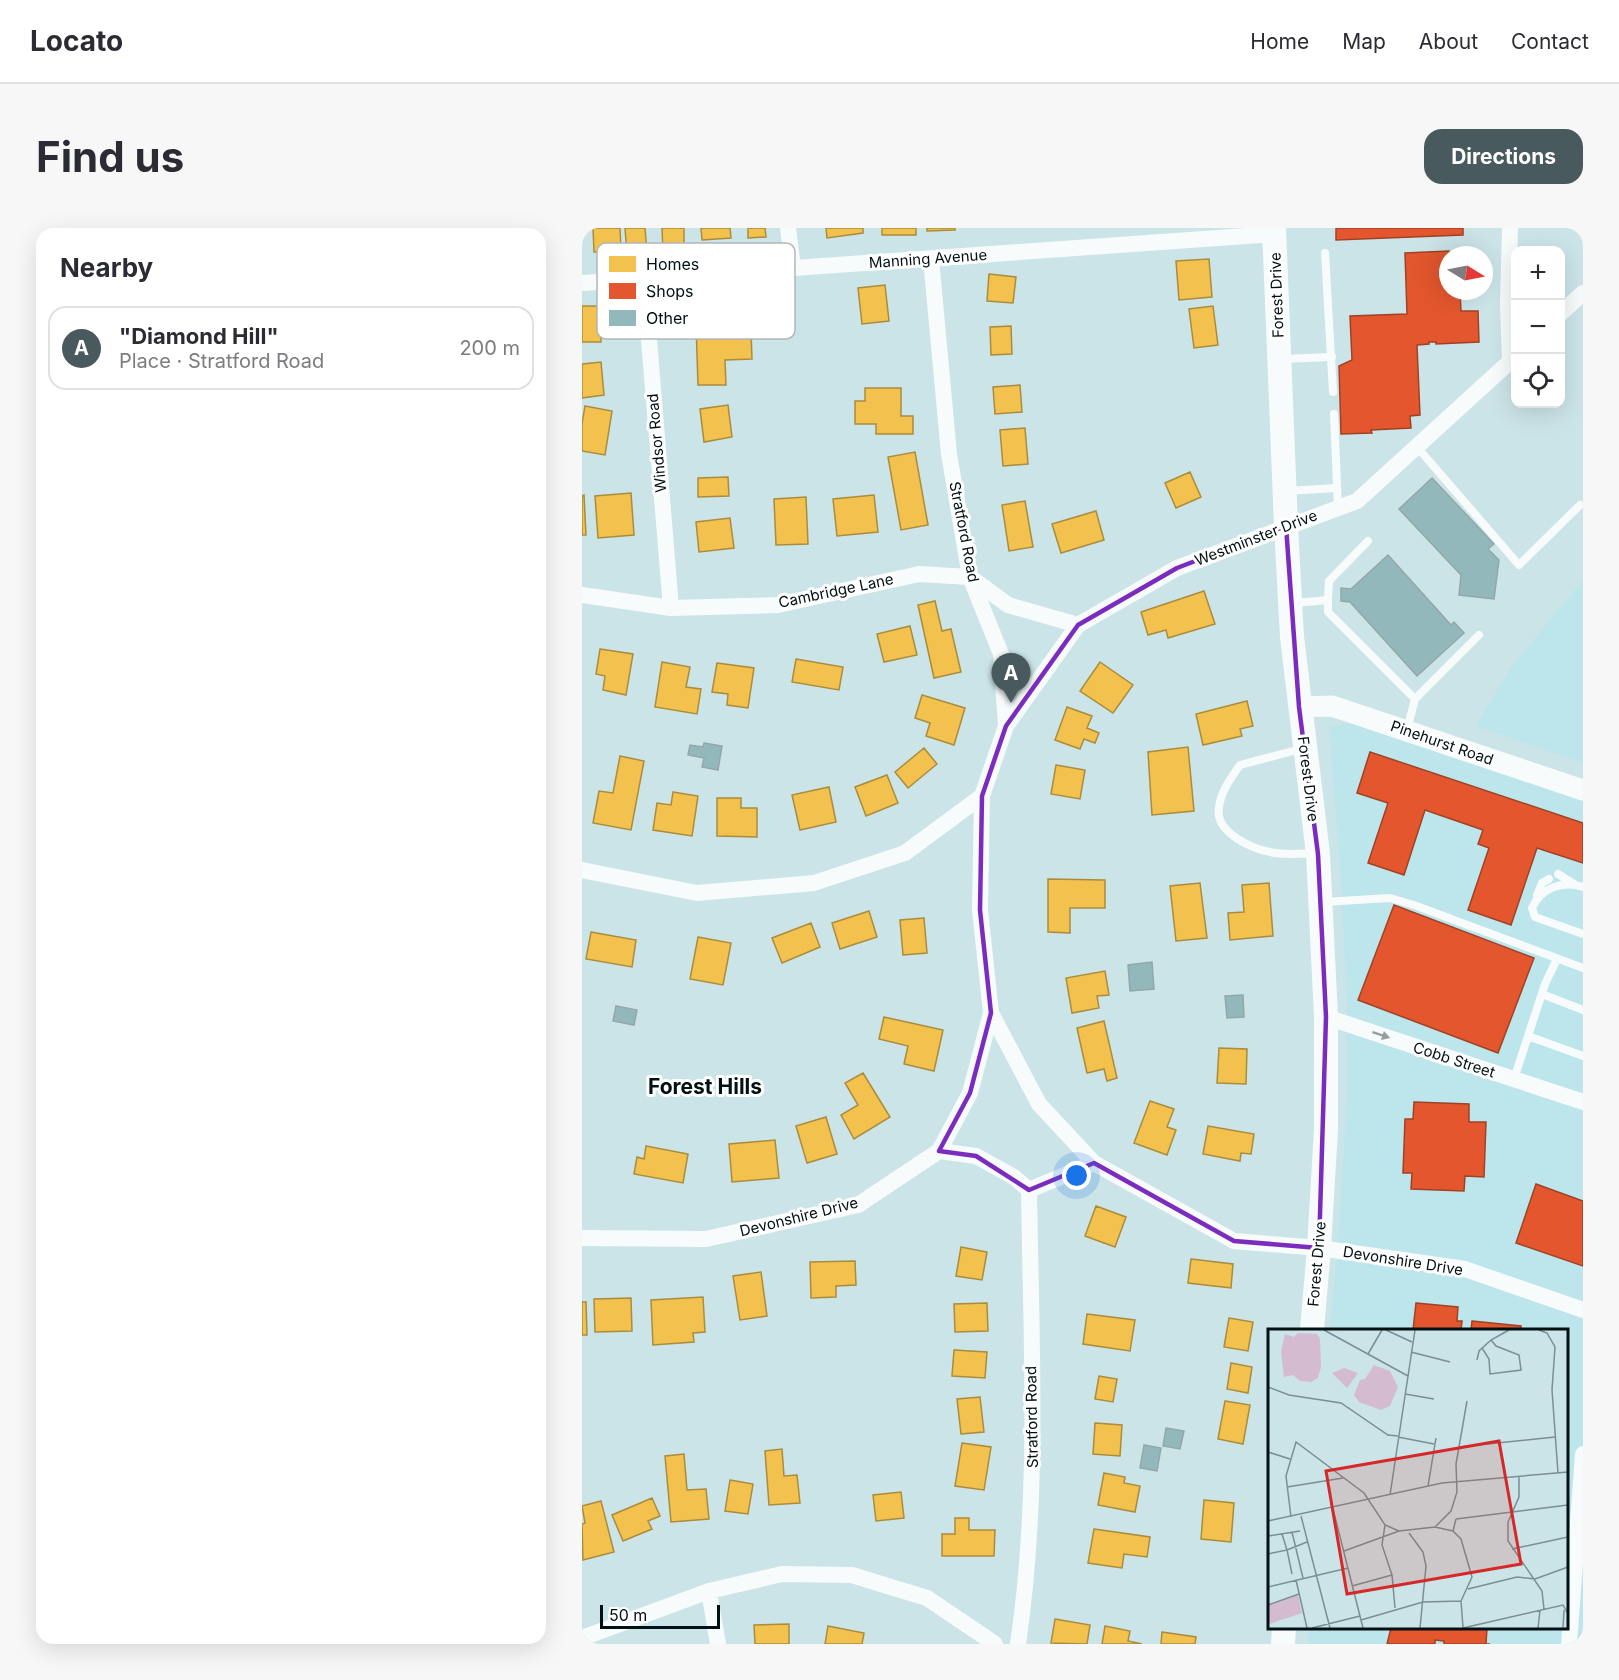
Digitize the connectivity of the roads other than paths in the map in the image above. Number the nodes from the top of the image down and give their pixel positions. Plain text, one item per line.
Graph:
1 (788, 228) edge
2 (1510, 228) edge
3 (1274, 231) edge
4 (790, 243) edge
5 (1325, 253) dead end
6 (931, 259) junction
7 (795, 268) edge
8 (597, 282) edge
9 (582, 283) edge
10 (1583, 293) edge
11 (1565, 309) edge
12 (649, 339) edge
13 (1513, 354) edge
14 (1332, 357) junction
15 (1279, 359) junction
16 (1511, 361) edge
17 (1333, 392) dead end
18 (1334, 414) dead end
19 (1417, 447) junction
20 (1337, 488) junction
21 (1284, 492) junction
22 (1580, 505) dead end
23 (1338, 508) junction
24 (1286, 526) junction
25 (1368, 541) dead end
26 (970, 577) junction
27 (582, 595) edge
28 (1328, 600) junction
29 (1290, 603) junction
30 (671, 608) junction
31 (1078, 625) junction
32 (1479, 635) dead end
33 (1415, 699) junction
34 (1299, 707) junction
35 (1006, 726) junction
36 (1407, 731) junction
37 (1304, 748) junction
38 (1583, 790) edge
39 (982, 796) junction
40 (1318, 854) junction
41 (582, 870) edge
42 (1558, 874) dead end
43 (1549, 879) dead end
44 (1579, 886) edge
45 (1536, 900) junction
46 (1320, 902) junction
47 (1583, 934) edge
48 (1557, 959) junction
49 (1583, 968) edge
50 (1542, 994) junction
51 (1583, 1010) edge
52 (991, 1013) junction
53 (1326, 1017) junction
54 (1528, 1036) junction
55 (1583, 1056) edge
56 (1514, 1079) junction
57 (1583, 1102) edge
58 (939, 1151) junction
59 (1094, 1163) junction
60 (1029, 1190) junction
61 (582, 1238) edge
62 (1319, 1248) junction
63 (1583, 1310) edge
64 (1312, 1329) edge
65 (1583, 1454) edge
66 (709, 1591) junction
67 (1284, 1629) edge
68 (582, 1638) edge
69 (718, 1644) edge
70 (995, 1644) edge
71 (1018, 1644) edge
72 (1283, 1644) edge
73 (1569, 1644) edge

1 - 4 street
2 - 13 street
3 - 6 street, Manning Avenue
3 - 15 main road, Forest Drive
5 - 14 lane
6 - 7 street, Manning Avenue
6 - 26 street, Stratford Road
8 - 9 street, Manning Avenue
10 - 11 street
12 - 30 street, Windsor Road
14 - 15 lane
14 - 17 lane
15 - 21 main road, Forest Drive
16 - 19 street, Westminster Drive
18 - 20 lane
19 - 22 lane
19 - 23 street, Westminster Drive
20 - 21 lane
20 - 23 lane
21 - 24 main road, Forest Drive
23 - 24 street, Westminster Drive
24 - 29 main road, Forest Drive
24 - 31 street, Westminster Drive
25 - 28 lane
26 - 30 street, Cambridge Lane
26 - 31 street
26 - 35 street, Stratford Road
27 - 30 street, Cambridge Lane
28 - 29 lane
28 - 33 lane
29 - 34 main road, Forest Drive
31 - 35 street, Westminster Drive
32 - 33 lane
33 - 36 lane
34 - 36 street, Pinehurst Road
34 - 37 main road, Forest Drive
35 - 39 street, Stratford Road
36 - 38 street, Pinehurst Road
37 - 40 main road, Forest Drive
37 - 40 lane
39 - 41 street
39 - 52 street, Stratford Road
40 - 46 main road, Forest Drive
42 - 44 lane
43 - 45 lane
44 - 45 lane
45 - 47 lane
46 - 48 lane
46 - 53 main road, Forest Drive
48 - 49 lane
48 - 50 lane
50 - 51 lane
50 - 54 lane
52 - 58 street
52 - 59 street, Devonshire Drive
53 -> 56 street, Cobb Street
53 - 62 main road, Forest Drive
54 - 55 lane
54 - 56 lane
56 - 57 street, Cobb Street
58 - 60 street
58 - 61 street, Devonshire Drive
59 - 60 street
59 - 62 street, Devonshire Drive
60 - 71 street, Stratford Road
62 - 63 street, Devonshire Drive
62 - 64 main road, Forest Drive
65 - 73 street
66 - 68 street
66 - 69 street
66 - 70 street
67 - 72 main road

